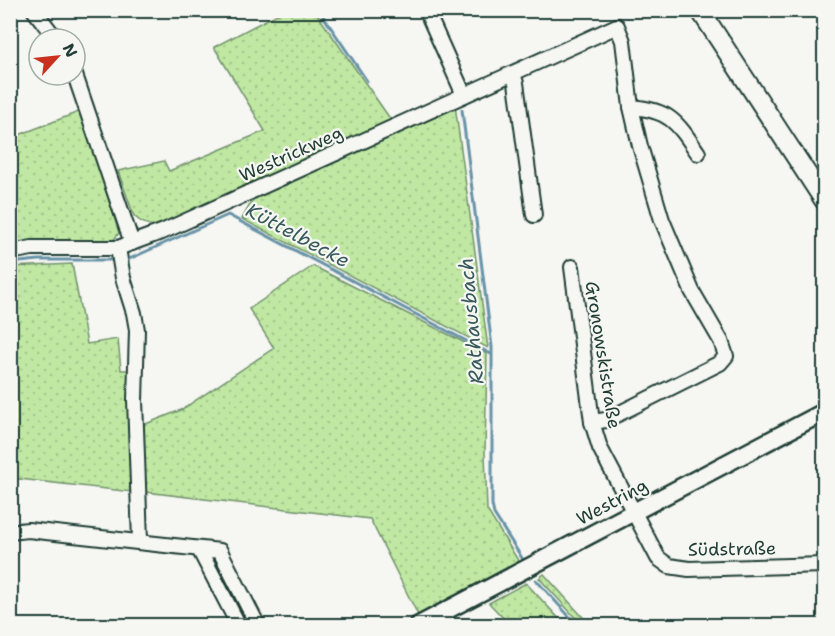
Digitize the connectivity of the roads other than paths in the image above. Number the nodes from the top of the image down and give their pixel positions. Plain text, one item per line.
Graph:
1 (34, 10) edge
2 (426, 10) edge
3 (700, 10) edge
4 (47, 27) edge
5 (513, 74) junction
6 (79, 87) edge
7 (464, 95) junction
8 (631, 107) junction
9 (698, 153) dead end
10 (825, 200) edge
11 (534, 215) dead end
12 (132, 243) junction
13 (118, 248) junction
14 (10, 252) edge
15 (572, 267) dead end
16 (825, 412) edge
17 (592, 422) junction
18 (635, 512) junction
19 (10, 531) edge
20 (140, 541) junction
21 (199, 549) junction
22 (825, 565) edge
23 (446, 619) edge
24 (239, 626) edge
25 (258, 626) edge
26 (417, 626) edge

1 - 4 street
2 - 7 street
3 - 10 main road
5 - 7 street, Westrickweg
5 - 8 street, Westrickweg
5 - 11 street
6 - 12 street
7 - 12 street, Westrickweg
8 - 9 street
8 - 17 street
12 - 13 street, Westrickweg
13 - 14 street, Westrickweg
13 - 20 street
15 - 17 street, Gronowskistraße
16 - 18 street, Westring
17 - 18 street, Gronowskistraße
18 - 22 street, Südstraße
18 - 23 street, Westring
19 - 20 street
20 - 21 street
21 - 24 street
21 - 25 street
23 - 26 street, Westring

